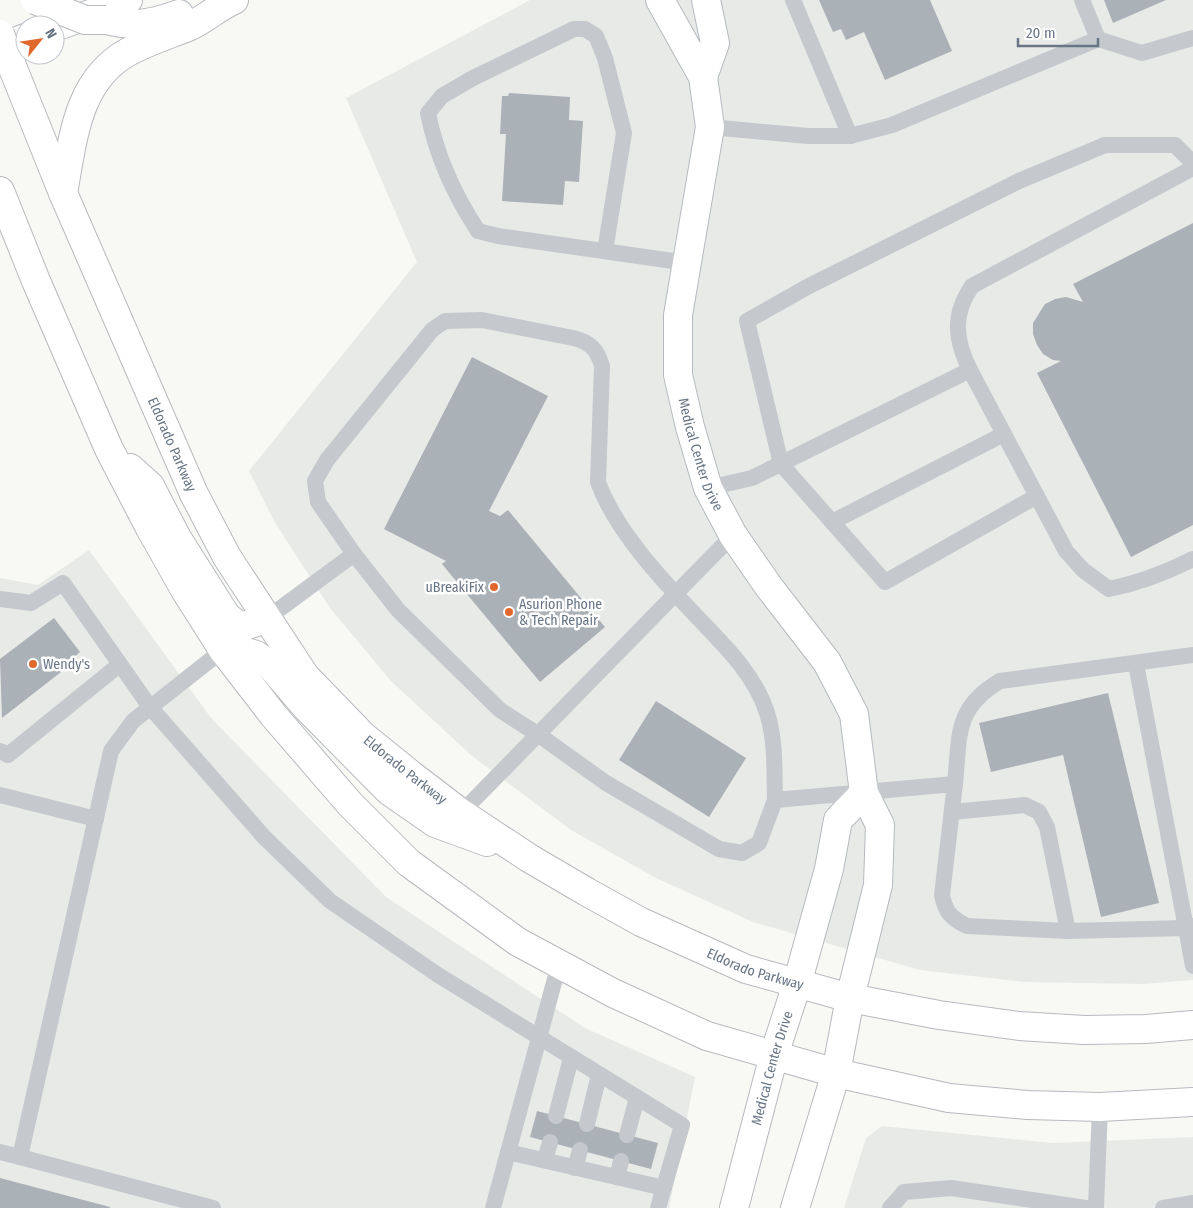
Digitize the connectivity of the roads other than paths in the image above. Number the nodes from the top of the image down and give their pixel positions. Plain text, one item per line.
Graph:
1 (34, 0) edge
2 (71, 0) edge
3 (660, 0) edge
4 (706, 0) edge
5 (792, 0) edge
6 (1082, 0) edge
7 (230, 2) edge
8 (120, 15) edge
9 (65, 25) edge
10 (0, 34) edge
11 (1193, 38) edge
12 (1098, 39) junction
13 (15, 46) edge
14 (4, 55) edge
15 (703, 77) junction
16 (710, 127) junction
17 (850, 136) junction
18 (1193, 162) edge
19 (1193, 168) edge
20 (63, 193) junction
21 (2, 199) edge
22 (605, 252) junction
23 (687, 263) junction
24 (970, 370) junction
25 (1004, 434) junction
26 (109, 449) junction
27 (781, 464) junction
28 (708, 488) junction
29 (1037, 496) junction
30 (832, 522) junction
31 (733, 536) junction
32 (354, 554) junction
33 (1193, 559) edge
34 (676, 594) junction
35 (0, 599) edge
36 (266, 619) junction
37 (223, 650) junction
38 (1193, 655) edge
39 (1136, 664) junction
40 (120, 665) junction
41 (150, 707) junction
42 (539, 735) junction
43 (0, 752) edge
44 (955, 784) junction
45 (864, 793) junction
46 (0, 795) edge
47 (775, 800) junction
48 (461, 812) junction
49 (952, 812) junction
50 (96, 819) junction
51 (530, 858) junction
52 (1190, 927) edge
53 (1068, 931) junction
54 (559, 964) junction
55 (1193, 966) edge
56 (797, 984) junction
57 (850, 998) junction
58 (1193, 1025) edge
59 (538, 1038) junction
60 (774, 1055) junction
61 (571, 1058) junction
62 (836, 1073) junction
63 (599, 1075) junction
64 (637, 1098) junction
65 (1193, 1102) edge
66 (1100, 1107) junction
67 (556, 1116) dead end
68 (586, 1124) dead end
69 (627, 1135) dead end
70 (550, 1142) dead end
71 (580, 1150) dead end
72 (0, 1152) edge
73 (508, 1152) junction
74 (20, 1157) junction
75 (545, 1160) junction
76 (621, 1161) dead end
77 (575, 1168) junction
78 (617, 1177) junction
79 (664, 1188) junction
80 (1193, 1203) edge
81 (213, 1208) edge
82 (493, 1208) edge
83 (658, 1208) edge
84 (734, 1208) edge
85 (795, 1208) edge
86 (890, 1208) edge
87 (1086, 1208) edge
88 (1096, 1208) edge
89 (1163, 1208) edge

1 - 8 main road, bridge
2 - 8 main road
3 - 15 main road, Medical Center Drive
4 - 15 main road, Medical Center Drive
5 - 17 lane
6 - 12 lane
7 - 8 main road
7 - 20 main road
8 - 9 main road
10 - 14 main road, Eldorado Parkway, bridge
11 - 12 lane
12 - 17 lane
13 - 14 main road
14 - 20 main road, Eldorado Parkway
15 - 16 main road, Medical Center Drive
16 - 17 lane
16 - 23 main road, Medical Center Drive
18 - 27 lane
19 - 24 lane
20 - 36 main road, Eldorado Parkway
21 - 26 main road
22 - 22 lane
22 - 23 lane
23 - 28 main road, Medical Center Drive
24 - 25 lane
24 - 27 lane
25 - 29 lane
25 - 30 lane
26 - 36 main road
26 - 37 main road
27 - 28 lane
27 - 30 lane
28 - 31 main road, Medical Center Drive
29 - 30 lane
29 - 33 lane
31 - 34 lane
31 - 45 main road, Medical Center Drive
32 - 34 lane
32 - 36 lane
32 - 42 lane
34 - 42 lane
34 - 47 lane
35 - 40 lane
36 - 48 main road, Eldorado Parkway
37 - 41 lane
37 - 51 main road
37 - 54 main road
38 - 39 lane
39 - 44 lane
39 - 52 lane
40 - 41 lane
40 - 43 lane
41 - 50 lane
41 - 59 lane
42 - 47 lane
42 - 48 lane
44 - 45 lane
44 - 49 lane
45 - 47 lane
45 - 56 main road, Medical Center Drive
45 - 57 main road, Medical Center Drive
46 - 50 lane
48 - 51 main road, Eldorado Parkway
49 - 53 lane
49 - 53 lane
50 - 74 lane
51 - 56 main road, Eldorado Parkway
52 - 53 lane
52 - 55 lane
54 - 59 lane
54 - 60 main road
56 - 57 main road, Eldorado Parkway
56 - 60 main road, Medical Center Drive
57 - 58 main road, Eldorado Parkway
57 - 62 main road, Medical Center Drive
59 - 61 lane
59 - 73 lane
60 - 62 main road
60 - 84 main road, Medical Center Drive
61 - 63 lane
61 - 67 lane
62 - 66 main road
62 - 85 main road, Medical Center Drive
63 - 64 lane
63 - 68 lane
64 - 69 lane
64 - 79 lane
65 - 66 main road
66 - 88 lane
70 - 75 lane
71 - 77 lane
72 - 74 lane
73 - 75 lane
73 - 82 lane
74 - 81 lane
75 - 77 lane
76 - 78 lane
77 - 78 lane
78 - 79 lane
79 - 83 lane
80 - 89 lane
86 - 87 lane

